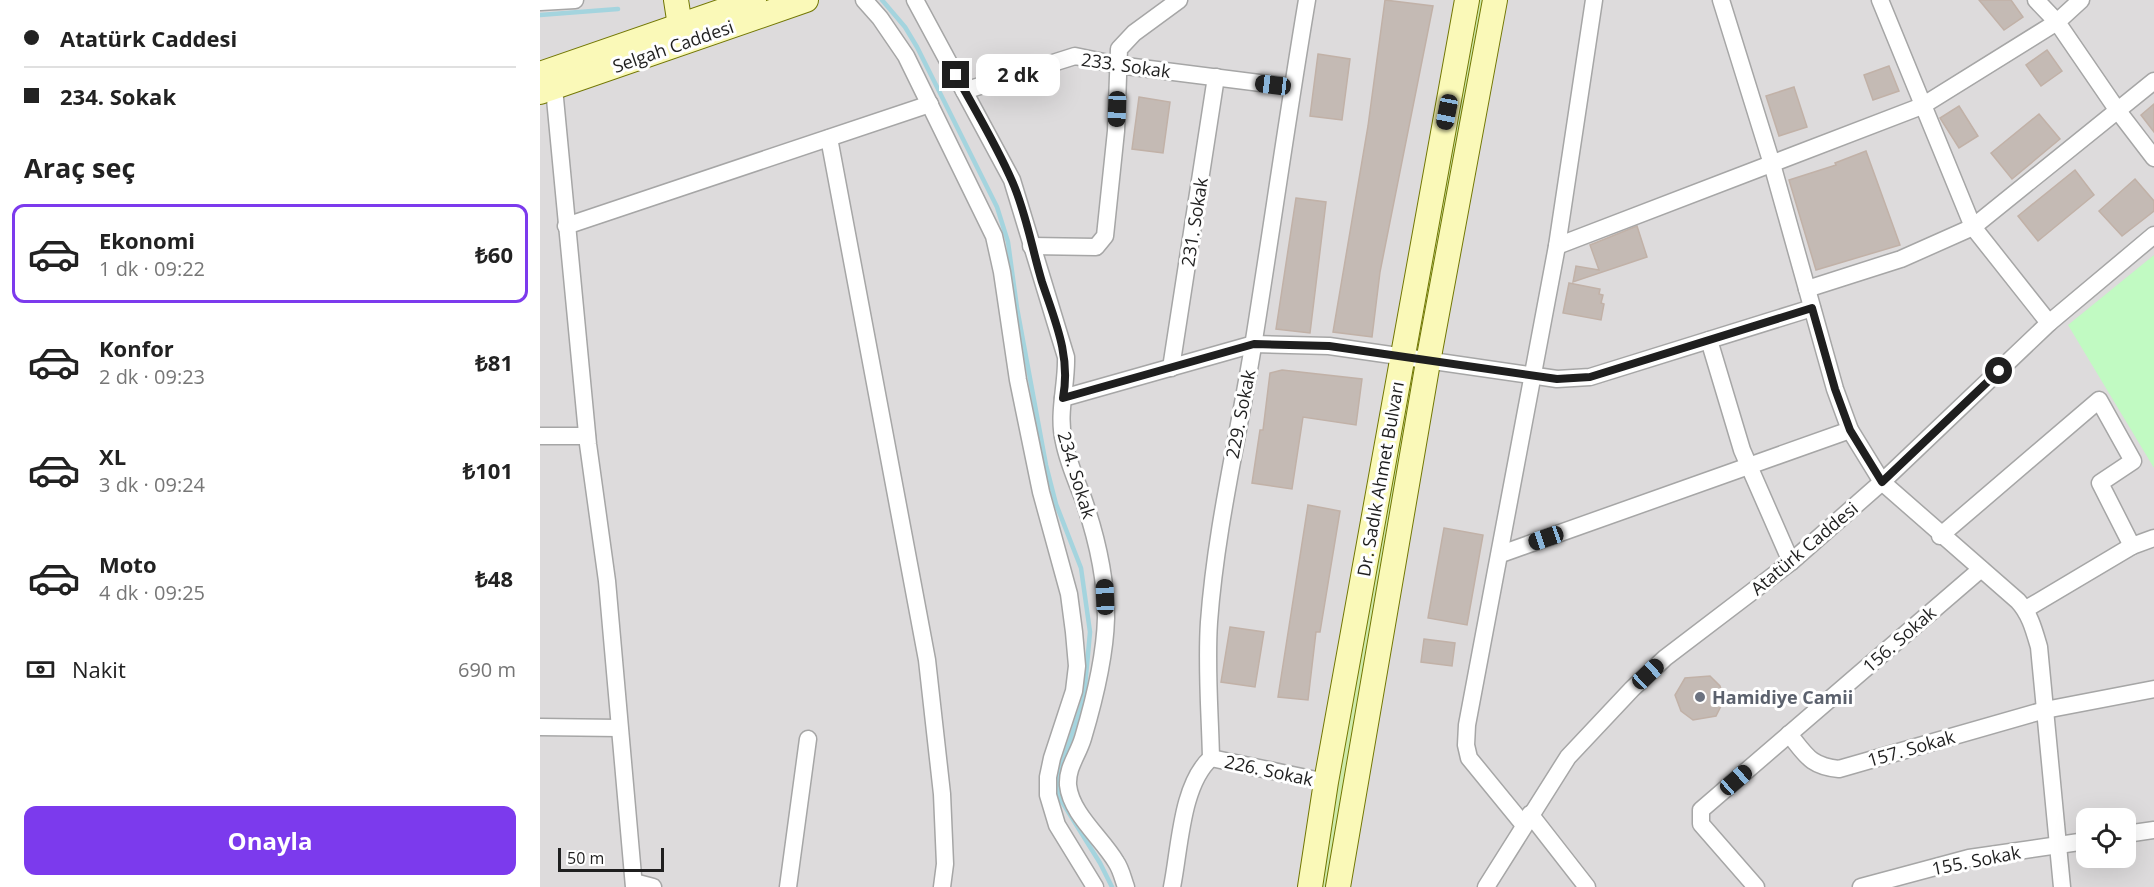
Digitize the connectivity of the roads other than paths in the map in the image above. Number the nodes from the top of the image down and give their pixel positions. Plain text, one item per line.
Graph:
1 (575, 0) edge
2 (676, 0) edge
3 (754, 0) edge
4 (806, 0) edge
5 (864, 0) edge
6 (915, 0) edge
7 (1179, 0) edge
8 (1307, 0) edge
9 (1467, 0) edge
10 (1495, 0) edge
11 (1594, 0) edge
12 (1721, 0) edge
13 (1880, 0) edge
14 (2036, 0) edge
15 (2081, 0) edge
16 (540, 2) edge
17 (2057, 22) junction
18 (680, 26) junction
19 (1118, 65) junction
20 (1216, 77) junction
21 (2154, 81) edge
22 (544, 85) edge
23 (1292, 87) junction
24 (964, 91) junction
25 (930, 104) junction
26 (1922, 106) junction
27 (2118, 111) junction
28 (829, 138) junction
29 (2154, 158) edge
30 (1772, 164) junction
31 (566, 226) junction
32 (1973, 226) junction
33 (2154, 235) edge
34 (1030, 246) junction
35 (1557, 246) junction
36 (1807, 289) junction
37 (1812, 308) junction
38 (2049, 323) junction
39 (1709, 340) junction
40 (1254, 344) junction
41 (1402, 357) junction
42 (1428, 362) junction
43 (1172, 368) junction
44 (1532, 376) junction
45 (1063, 398) junction
46 (1850, 430) junction
47 (540, 436) edge
48 (587, 436) junction
49 (1749, 466) junction
50 (1882, 482) junction
51 (1940, 536) junction
52 (2154, 538) edge
53 (2132, 546) junction
54 (1502, 554) junction
55 (1791, 562) junction
56 (1981, 569) junction
57 (2026, 609) junction
58 (2154, 689) edge
59 (2045, 710) junction
60 (540, 727) edge
61 (619, 728) junction
62 (1789, 734) junction
63 (808, 740) dead end
64 (1211, 758) junction
65 (1326, 782) junction
66 (1527, 819) junction
67 (2154, 830) edge
68 (2136, 833) edge
69 (2076, 842) edge
70 (2058, 845) junction
71 (634, 885) edge
72 (653, 887) edge
73 (788, 887) edge
74 (942, 887) edge
75 (1095, 887) edge
76 (1126, 887) edge
77 (1172, 887) edge
78 (1310, 887) edge
79 (1338, 887) edge
80 (1486, 887) edge
81 (1587, 887) edge
82 (1756, 887) edge
83 (1861, 887) edge
84 (2062, 887) edge

1 - 16 street
2 - 18 main road
3 - 18 main road, Selgah Caddesi
4 - 22 main road, Selgah Caddesi
5 - 25 street
6 - 24 street, 234. Sokak
7 - 19 street
8 - 23 street, 229. Sokak
9 - 41 main road, Dr. Sadık Ahmet Bulvarı
10 - 42 main road, Dr. Sadık Ahmet Bulvarı
11 - 35 street
12 - 30 street
13 - 26 street
14 - 17 street
15 - 17 street
17 - 26 street
17 - 27 street
18 - 22 main road, Selgah Caddesi
19 - 20 street, 233. Sokak
19 - 24 street, 233. Sokak
19 - 34 street
20 - 23 street, 233. Sokak
20 - 43 street, 231. Sokak
21 - 27 street
22 - 31 street
23 - 40 street, 229. Sokak
24 - 34 street, 234. Sokak
25 - 28 street
25 - 75 street
26 - 30 street
26 - 32 street
27 - 29 street
27 - 32 street
28 - 31 street
28 - 74 street
30 - 35 street
30 - 36 street
31 - 48 street
32 - 36 street
32 - 38 street
33 - 38 street, Atatürk Caddesi
34 - 45 street, 234. Sokak
35 - 44 street
36 - 37 street
37 - 39 street
37 - 46 street
38 - 50 street, Atatürk Caddesi
39 - 44 street
39 - 49 street
40 - 41 street
40 - 43 street
40 - 64 street, 229. Sokak
41 - 42 street
41 - 65 main road, Dr. Sadık Ahmet Bulvarı
42 - 44 street
42 - 79 main road, Dr. Sadık Ahmet Bulvarı
43 - 45 street
44 - 54 street
45 - 76 street, 234. Sokak
46 - 49 street
46 - 50 street
47 - 48 street
48 - 61 street
49 - 54 street
49 - 55 street
50 - 51 street
50 - 55 street, Atatürk Caddesi
51 - 53 street
51 - 56 street
52 - 53 street
53 - 57 street
54 - 66 street
55 - 66 street, Atatürk Caddesi
56 - 57 street
56 - 62 street, 156. Sokak
57 - 59 street
58 - 59 street, 157. Sokak
59 - 62 street, 157. Sokak
59 - 70 street
60 - 61 street
61 - 71 street
62 - 82 street, 156. Sokak
63 - 73 street
64 - 65 street, 226. Sokak
64 - 77 street
65 - 78 main road, Dr. Sadık Ahmet Bulvarı
66 - 80 street, Atatürk Caddesi
66 - 81 street
67 - 68 street
69 - 70 street, 155. Sokak
70 - 83 street, 155. Sokak
70 - 84 street
71 - 72 street

